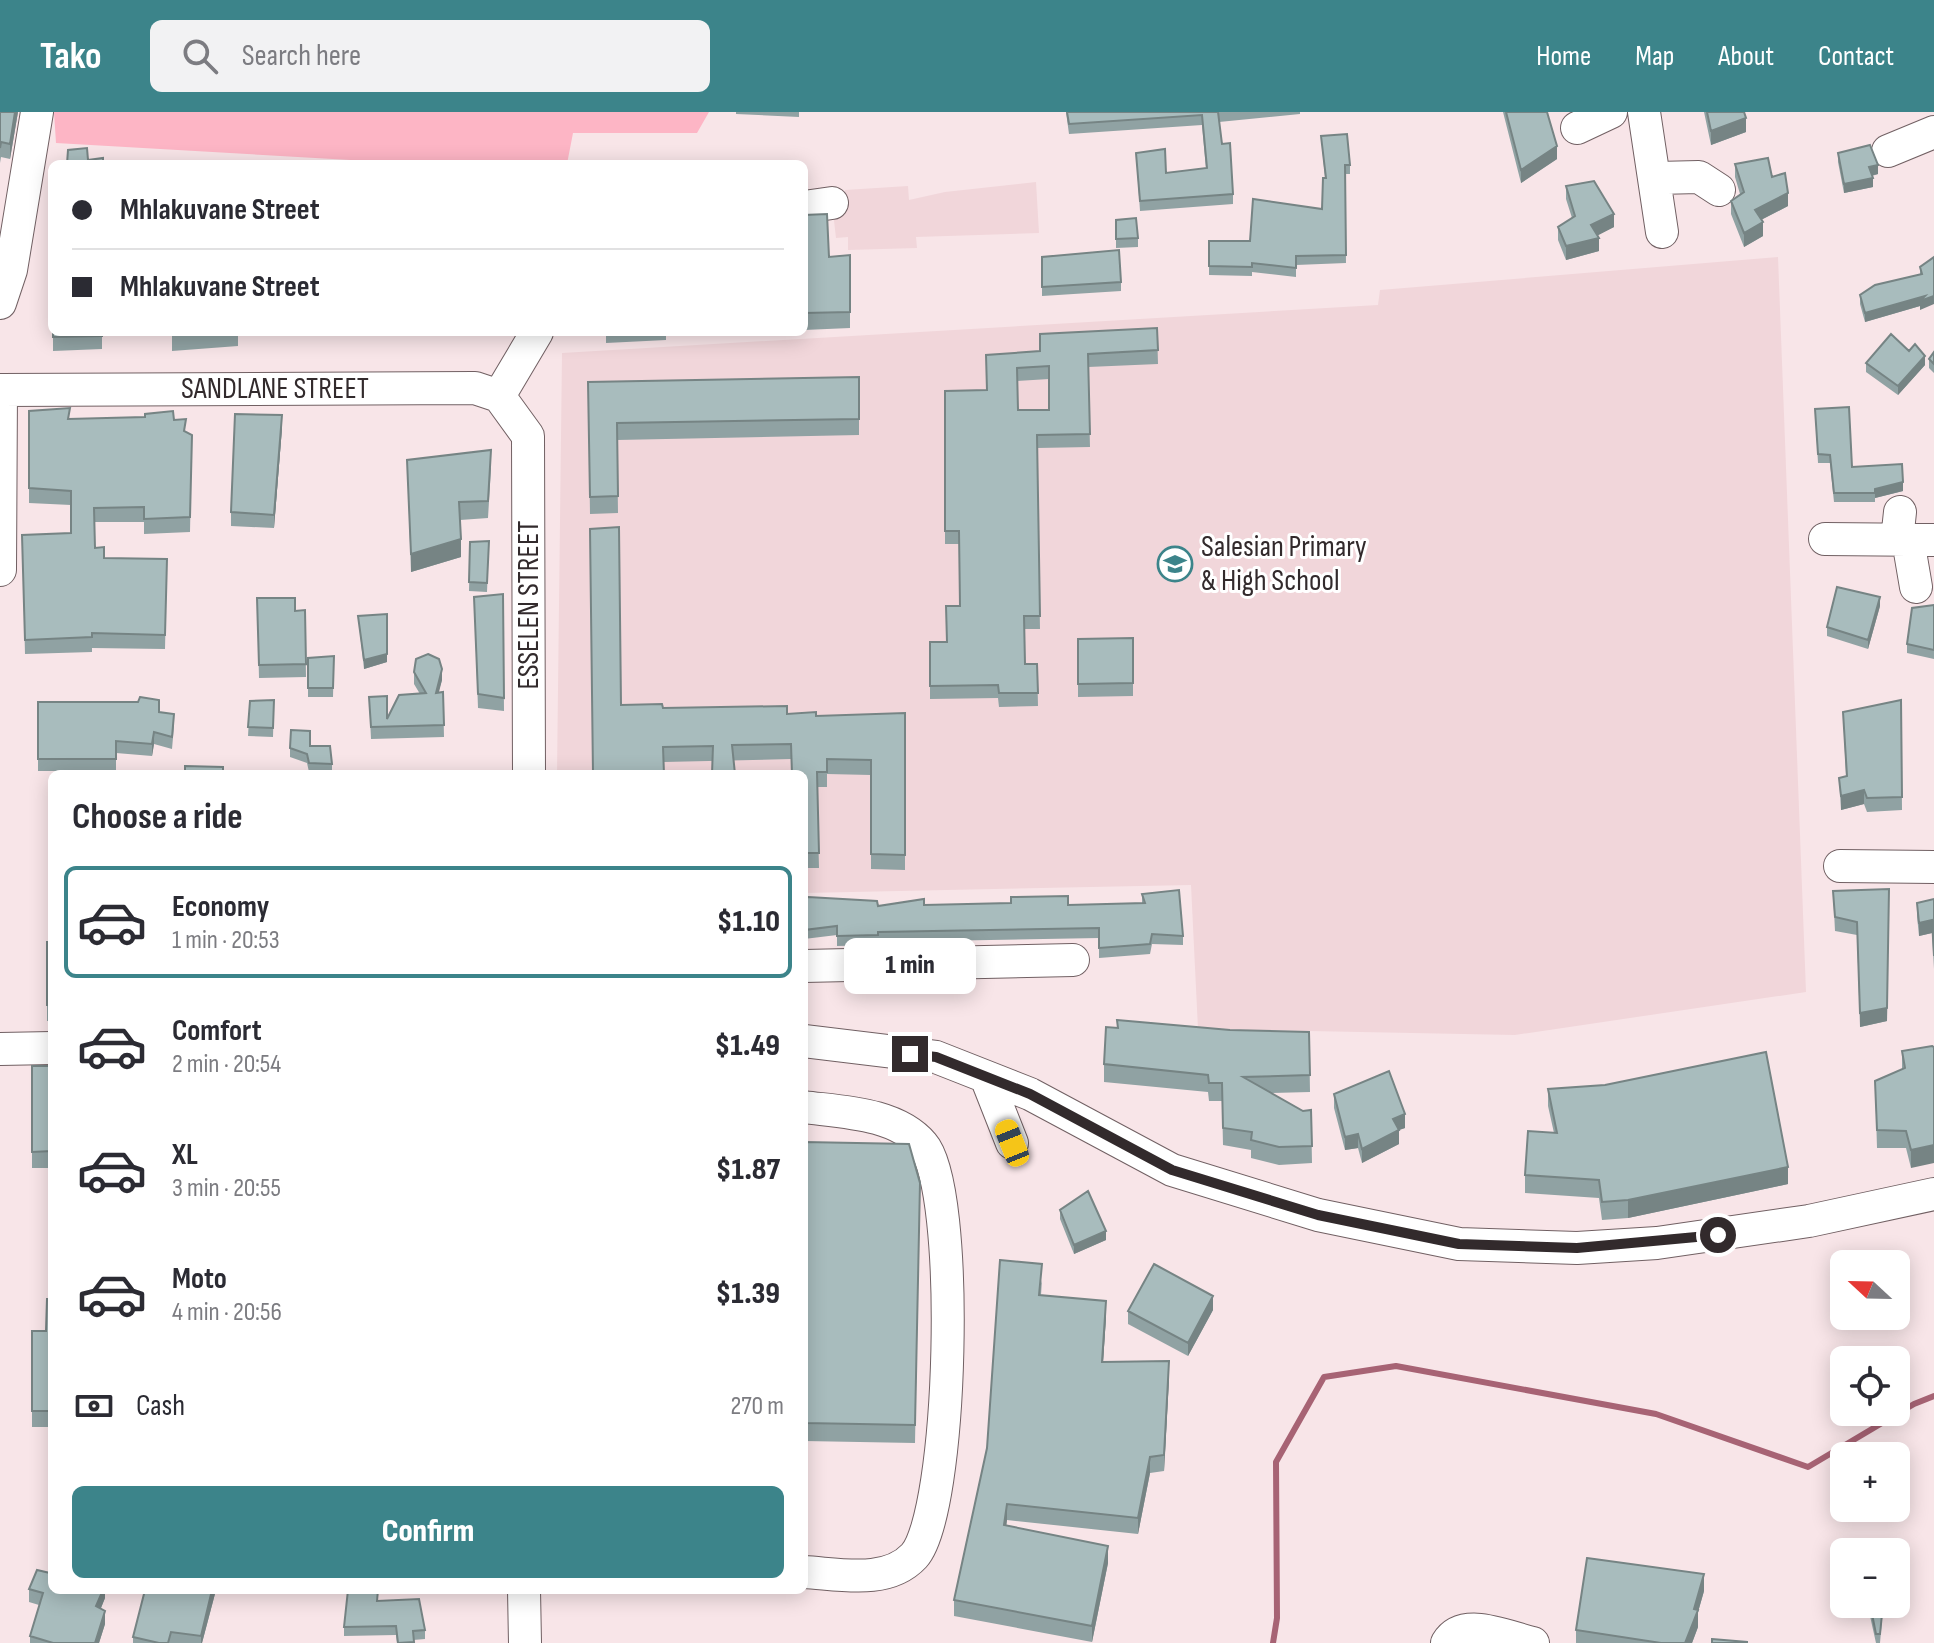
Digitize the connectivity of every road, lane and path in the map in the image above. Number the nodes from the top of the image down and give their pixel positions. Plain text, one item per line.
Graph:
1 (37, 112) edge
2 (1612, 112) edge
3 (1625, 112) edge
4 (1644, 112) edge
5 (1577, 128) dead end
6 (1934, 132) edge
7 (1888, 151) dead end
8 (1657, 178) junction
9 (1719, 190) dead end
10 (1662, 232) dead end
11 (0, 303) edge
12 (535, 336) edge
13 (1, 390) edge
14 (499, 396) junction
15 (1910, 533) edge
16 (1825, 539) dead end
17 (0, 550) edge
18 (0, 570) edge
19 (1916, 587) dead end
20 (529, 770) edge
21 (1840, 866) dead end
22 (1934, 867) edge
23 (1073, 960) dead end
24 (808, 966) edge
25 (808, 1041) edge
26 (48, 1048) edge
27 (0, 1049) edge
28 (986, 1077) junction
29 (808, 1108) edge
30 (1012, 1143) dead end
31 (1934, 1194) edge
32 (808, 1572) edge
33 (524, 1594) edge
34 (525, 1643) edge
35 (1447, 1643) edge
36 (1533, 1643) edge

1 - 11 street
2 - 3 street
2 - 5 street
4 - 8 street
6 - 7 street
8 - 9 street
8 - 10 street
12 - 14 street
13 - 14 street, SANDLANE STREET
13 - 17 street
14 - 20 street, ESSELEN STREET
15 - 16 street
15 - 19 street
17 - 18 street
21 - 22 street
23 - 24 street
25 - 28 street
26 - 27 street
28 - 30 street
28 - 31 street
29 - 32 street
33 - 34 street
35 - 36 street

